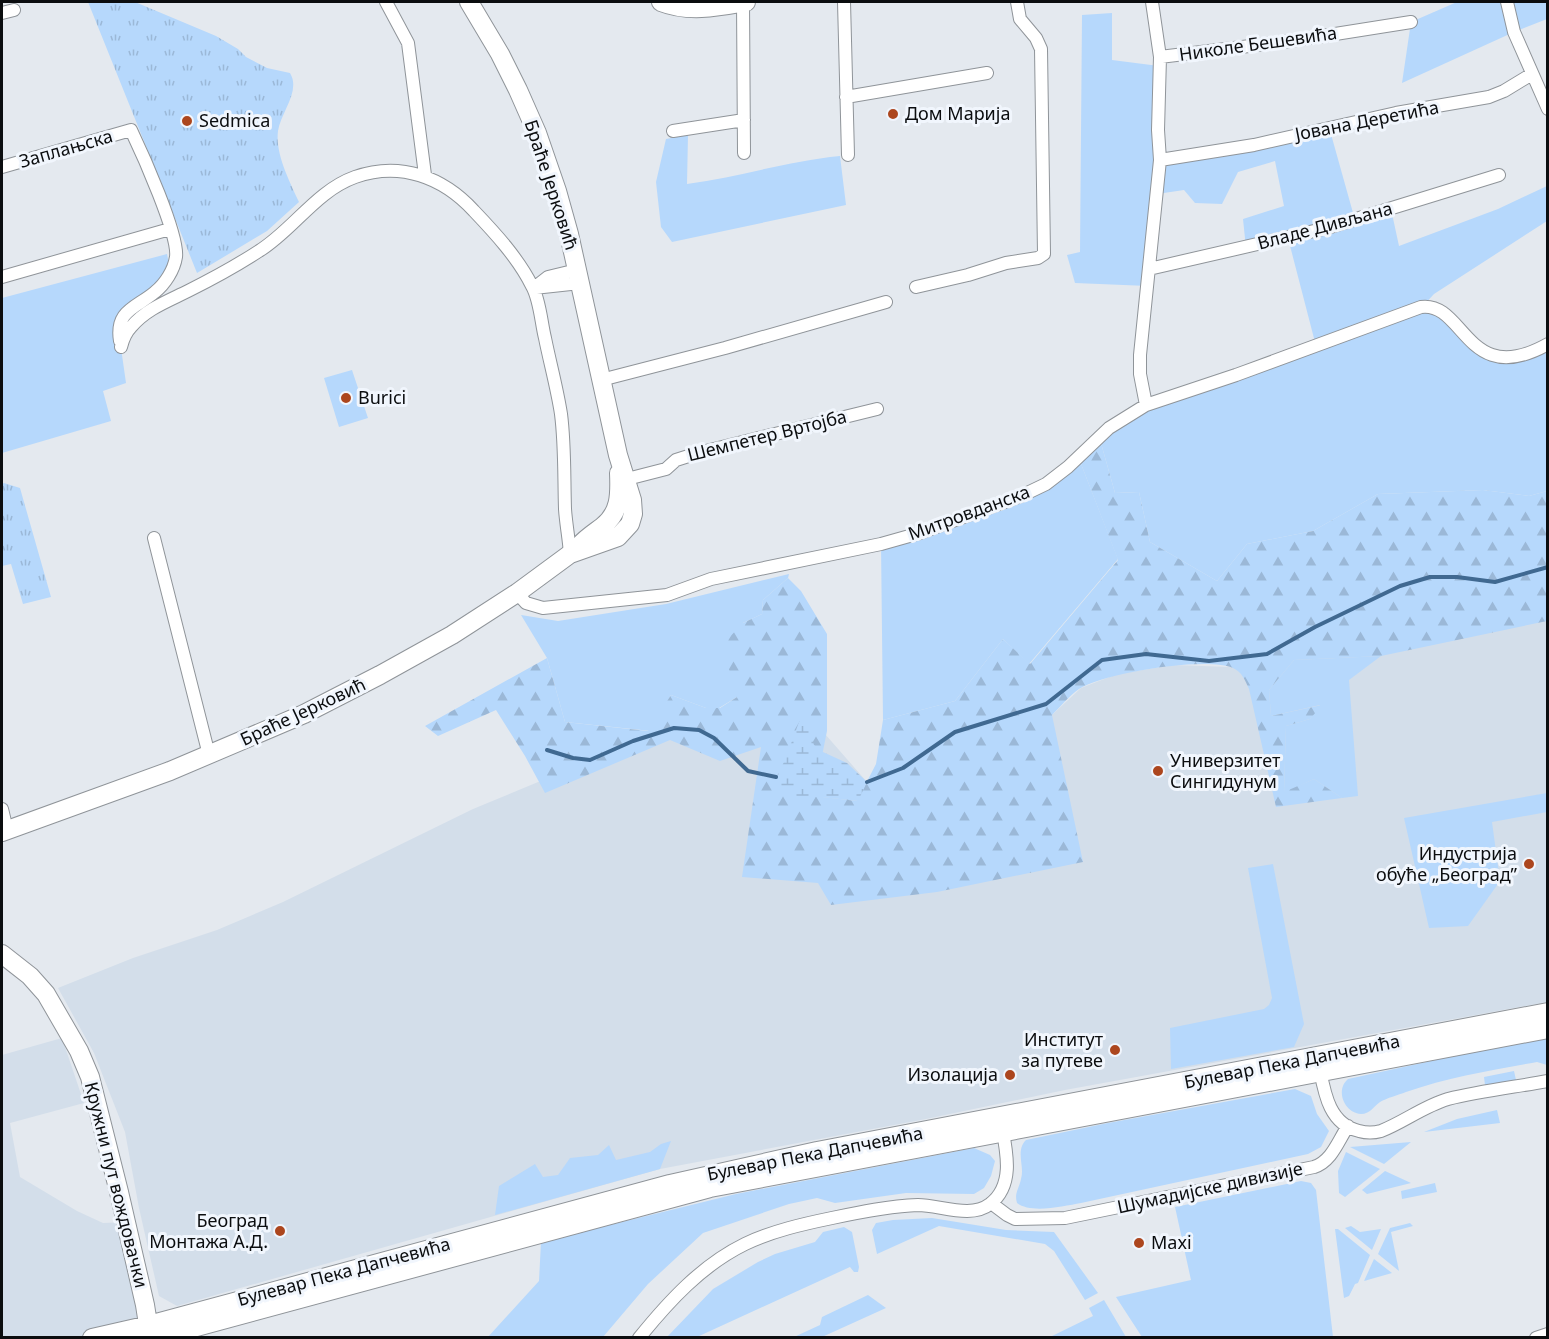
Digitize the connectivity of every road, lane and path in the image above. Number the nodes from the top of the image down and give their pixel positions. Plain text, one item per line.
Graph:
1 (386, 2) edge
2 (469, 2) edge
3 (661, 2) edge
4 (745, 2) edge
5 (844, 2) edge
6 (1017, 2) edge
7 (1152, 2) edge
8 (1507, 2) edge
9 (693, 5) edge
10 (1411, 22) dead end
11 (1160, 57) junction
12 (987, 73) dead end
13 (1532, 74) junction
14 (846, 97) junction
15 (1548, 109) edge
16 (744, 120) junction
17 (673, 131) dead end
18 (744, 153) dead end
19 (848, 155) dead end
20 (1160, 160) junction
21 (2, 167) edge
22 (1499, 175) dead end
23 (425, 176) junction
24 (170, 229) junction
25 (1149, 269) junction
26 (2, 277) edge
27 (578, 277) junction
28 (916, 287) dead end
29 (534, 288) junction
30 (886, 302) dead end
31 (1548, 344) edge
32 (602, 380) junction
33 (1146, 405) junction
34 (877, 409) dead end
35 (618, 455) junction
36 (627, 479) junction
37 (154, 538) dead end
38 (573, 552) junction
39 (517, 593) junction
40 (209, 755) junction
41 (2, 809) edge
42 (4, 831) edge
43 (2, 954) edge
44 (1548, 1012) edge
45 (1548, 1029) edge
46 (1319, 1064) junction
47 (1548, 1081) edge
48 (1001, 1125) junction
49 (1348, 1126) junction
50 (991, 1203) junction
51 (152, 1334) edge
52 (1548, 1335) edge
53 (92, 1338) edge
54 (639, 1338) edge
55 (1536, 1338) edge

1 - 23 street
2 - 27 street, Браће Јерковић
3 - 9 street
4 - 9 street
4 - 16 street
5 - 14 street
6 - 28 street
7 - 11 street, Николе Бешевића
8 - 13 street
10 - 11 street, Николе Бешевића
11 - 20 street
12 - 14 street
13 - 15 street
13 - 20 street, Јована Деретића
14 - 19 street
16 - 17 street
16 - 18 street
20 - 25 street
21 - 24 street, Заплањска
22 - 25 street, Владе Дивљана
23 - 24 street
23 - 29 street
24 - 26 street
25 - 33 street
27 - 29 street
27 - 32 street, Браће Јерковић
29 - 38 street
30 - 32 street
31 - 33 street, Митровданска
32 - 35 street, Браће Јерковић
33 - 39 street, Митровданска
34 - 36 street, Шемпетер Вртојба
35 - 36 street, Браће Јерковић
35 - 38 street, Браће Јерковић
36 - 38 street, Браће Јерковић
37 - 40 street
38 - 39 street, Браће Јерковић
39 - 40 street, Браће Јерковић
40 - 42 street, Браће Јерковић
41 - 42 street, Браће Јерковић
43 - 51 street, Кружни пут вождовачки
44 - 46 street, Булевар Пека Дапчевића
45 - 46 street, Булевар Пека Дапчевића
46 - 48 street, Булевар Пека Дапчевића
46 - 49 street
47 - 49 street
48 - 50 street
48 - 51 street, Булевар Пека Дапчевића
49 - 50 street, Шумадијске дивизије
50 - 54 street
51 - 53 street, Булевар Пека Дапчевића
52 - 55 street

